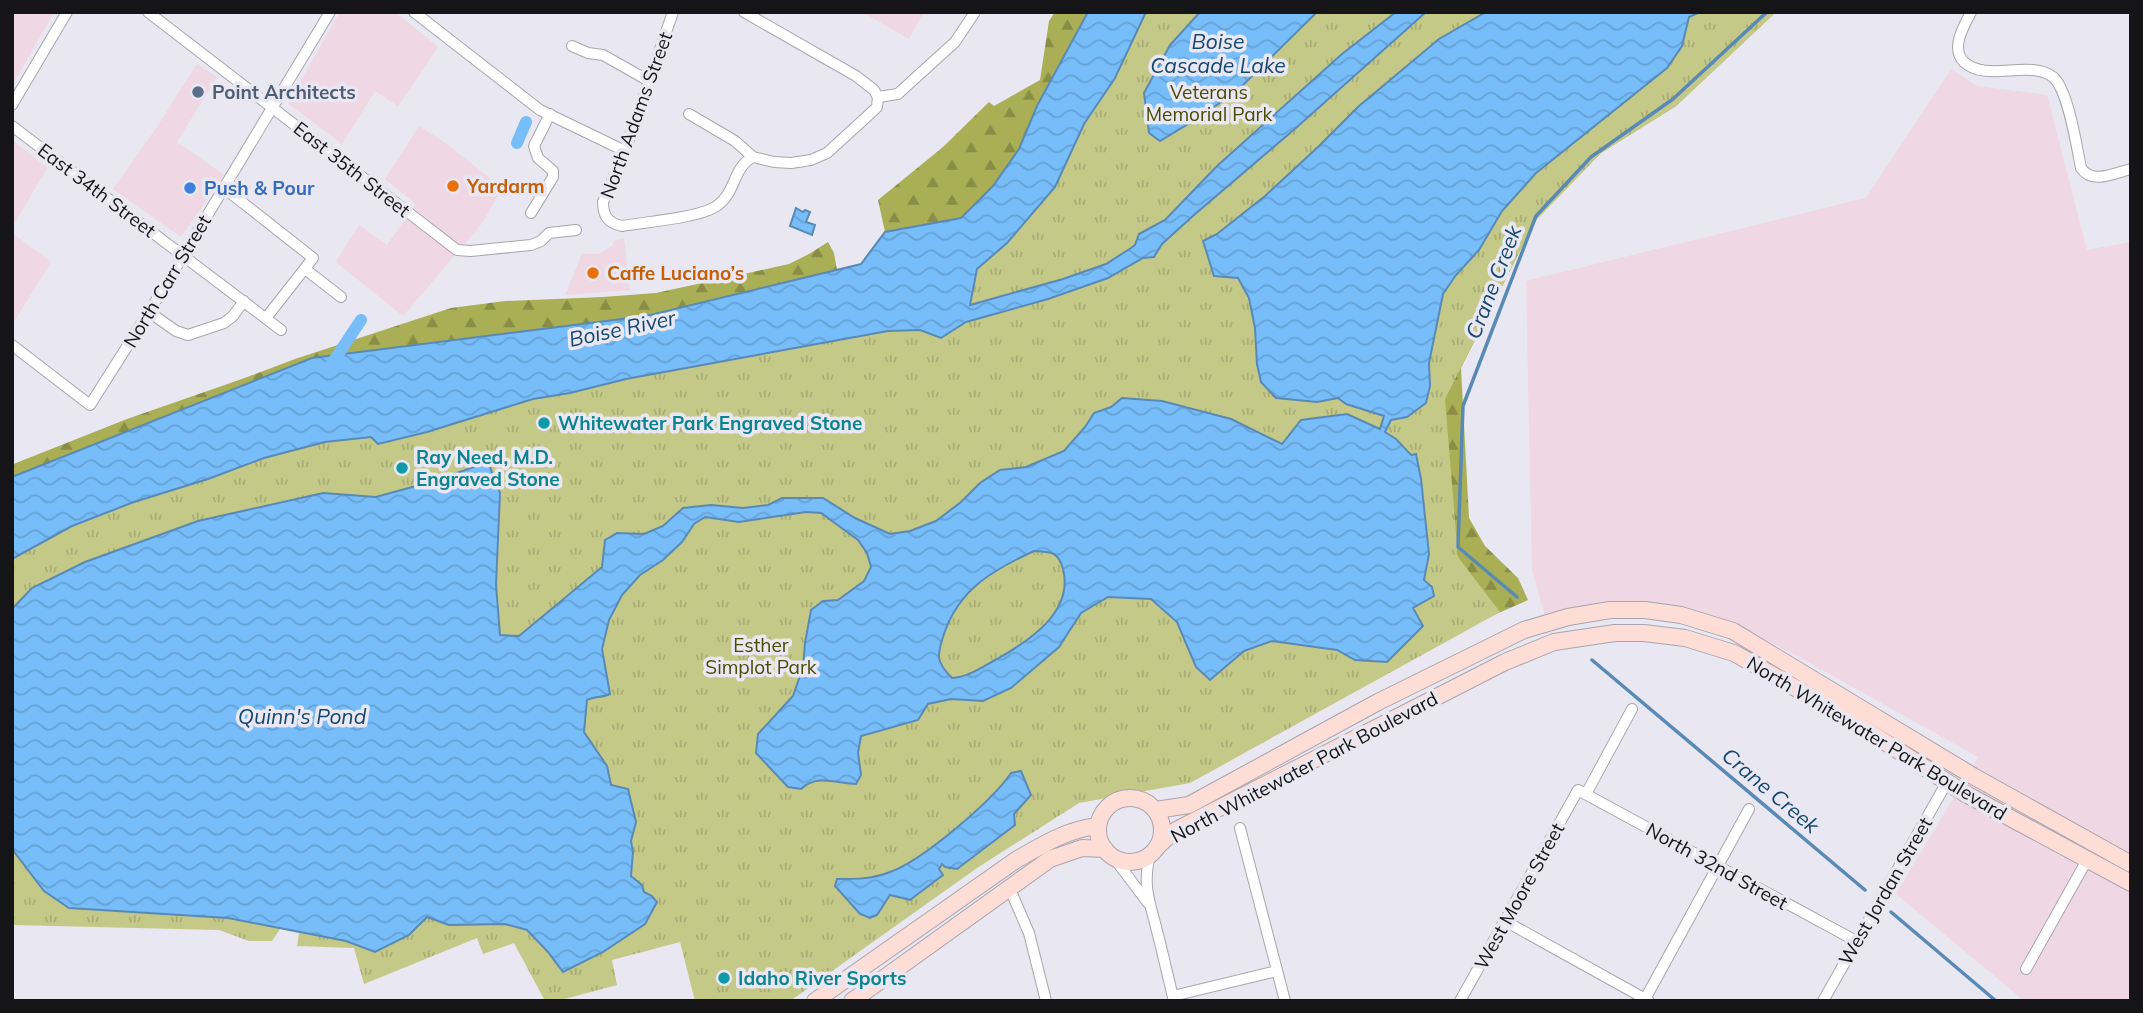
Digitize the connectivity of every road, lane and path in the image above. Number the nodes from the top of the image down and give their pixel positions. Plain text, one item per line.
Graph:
1 (67, 12) edge
2 (148, 12) edge
3 (330, 12) edge
4 (414, 12) edge
5 (673, 12) edge
6 (744, 12) edge
7 (975, 12) edge
8 (1971, 12) edge
9 (572, 46) dead end
10 (649, 81) junction
11 (878, 97) junction
12 (12, 105) edge
13 (273, 108) junction
14 (550, 114) junction
15 (689, 114) dead end
16 (12, 126) edge
17 (625, 151) junction
18 (753, 157) junction
19 (2131, 169) edge
20 (224, 188) junction
21 (531, 213) dead end
22 (576, 230) dead end
23 (183, 254) junction
24 (305, 269) junction
25 (341, 297) dead end
26 (244, 302) junction
27 (149, 312) junction
28 (266, 318) junction
29 (281, 330) dead end
30 (12, 345) edge
31 (1632, 709) dead end
32 (1947, 782) junction
33 (1582, 792) junction
34 (1749, 809) dead end
35 (1156, 810) junction
36 (1098, 826) junction
37 (1240, 828) dead end
38 (1154, 850) junction
39 (1110, 854) junction
40 (2087, 860) junction
41 (2131, 864) edge
42 (1717, 867) junction
43 (2131, 883) edge
44 (1009, 887) junction
45 (1148, 903) junction
46 (1505, 921) junction
47 (1856, 941) junction
48 (2026, 969) dead end
49 (1277, 971) junction
50 (859, 999) edge
51 (1174, 999) edge
52 (1646, 1000) edge
53 (815, 1001) edge
54 (1046, 1001) edge
55 (1285, 1001) edge
56 (1461, 1001) edge
57 (1823, 1001) edge

1 - 12 street
2 - 13 street, East 35th Street
3 - 13 street, North Carr Street
4 - 14 street
5 - 10 street, North Adams Street
6 - 11 street
7 - 11 street
8 - 19 street
9 - 10 street
10 - 17 street, North Adams Street
11 - 18 street
13 - 20 street, North Carr Street
13 - 22 street, East 35th Street
14 - 17 street
14 - 21 street
15 - 18 street
16 - 23 street, East 34th Street
17 - 18 street, North Adams Street
20 - 23 street, North Carr Street
20 - 24 street
23 - 26 street, East 34th Street
23 - 27 street, North Carr Street
24 - 25 street
24 - 28 street
26 - 27 street
26 - 28 street, East 34th Street
27 - 30 street, North Carr Street
28 - 29 street, East 34th Street
31 - 33 street, West Moore Street
32 - 38 street, North Whitewater Park Boulevard
32 - 40 street, North Whitewater Park Boulevard
32 - 47 street, West Jordan Street
33 - 42 street, North 32nd Street
33 - 46 street, West Moore Street
34 - 42 street
35 - 36 street
35 - 38 street
35 - 41 street, North Whitewater Park Boulevard
36 - 39 street
36 - 53 street
37 - 49 street
38 - 39 street
38 - 45 street
39 - 44 street
39 - 45 street
40 - 43 street, North Whitewater Park Boulevard
40 - 48 street
42 - 47 street, North 32nd Street
42 - 52 street
44 - 50 street
44 - 54 street
45 - 51 street
46 - 52 street
46 - 56 street, West Moore Street
47 - 57 street, West Jordan Street
49 - 51 street
49 - 55 street

